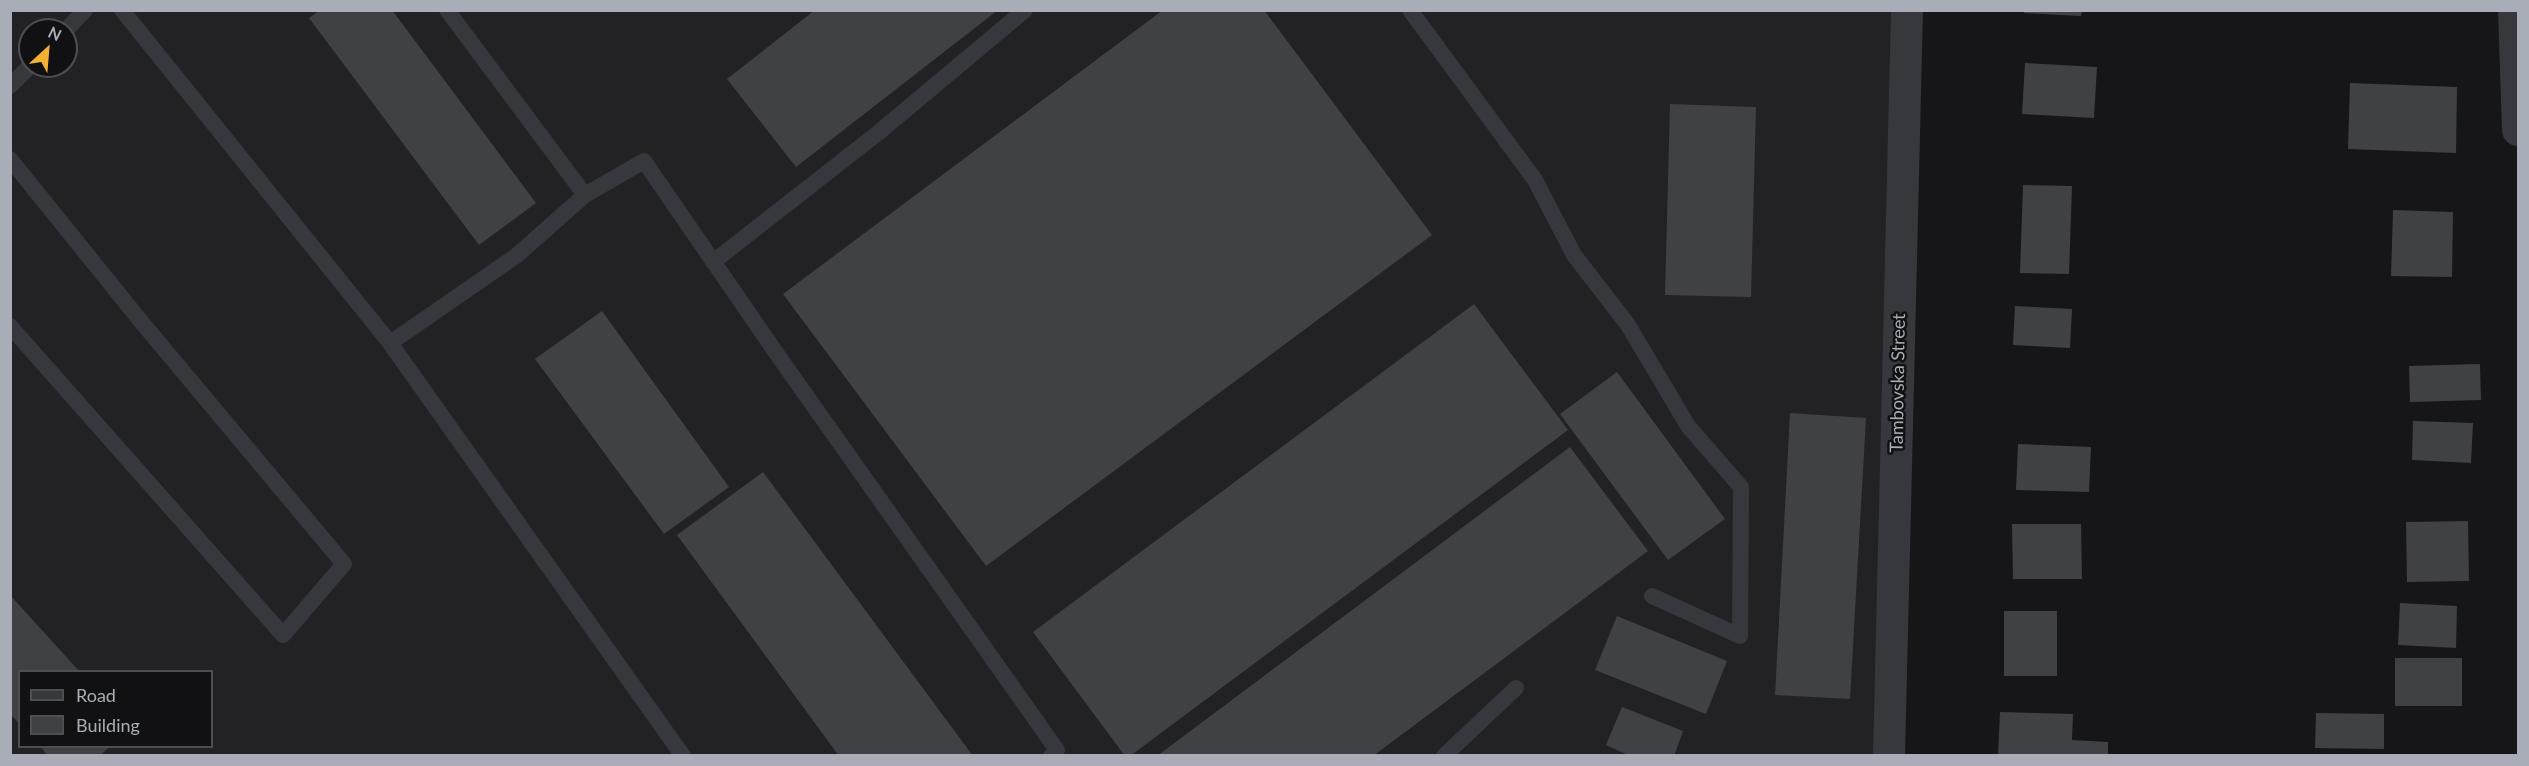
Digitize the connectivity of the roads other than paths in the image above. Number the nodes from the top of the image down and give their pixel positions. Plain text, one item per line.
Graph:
1 (122, 10) edge
2 (447, 10) edge
3 (1025, 10) edge
4 (1410, 10) edge
5 (1907, 10) edge
6 (2514, 10) edge
7 (2518, 130) edge
8 (10, 159) edge
9 (585, 195) junction
10 (713, 262) junction
11 (10, 326) edge
12 (390, 344) junction
13 (1652, 596) dead end
14 (1516, 688) dead end
15 (683, 756) edge
16 (1051, 756) edge
17 (1444, 756) edge
18 (1888, 756) edge

1 - 12 lane
2 - 9 lane
3 - 10 lane
4 - 13 lane
5 - 18 street, Tambovska Street
6 - 7 street
8 - 11 lane
9 - 10 lane
9 - 12 lane
10 - 16 lane
12 - 15 lane
14 - 17 lane

